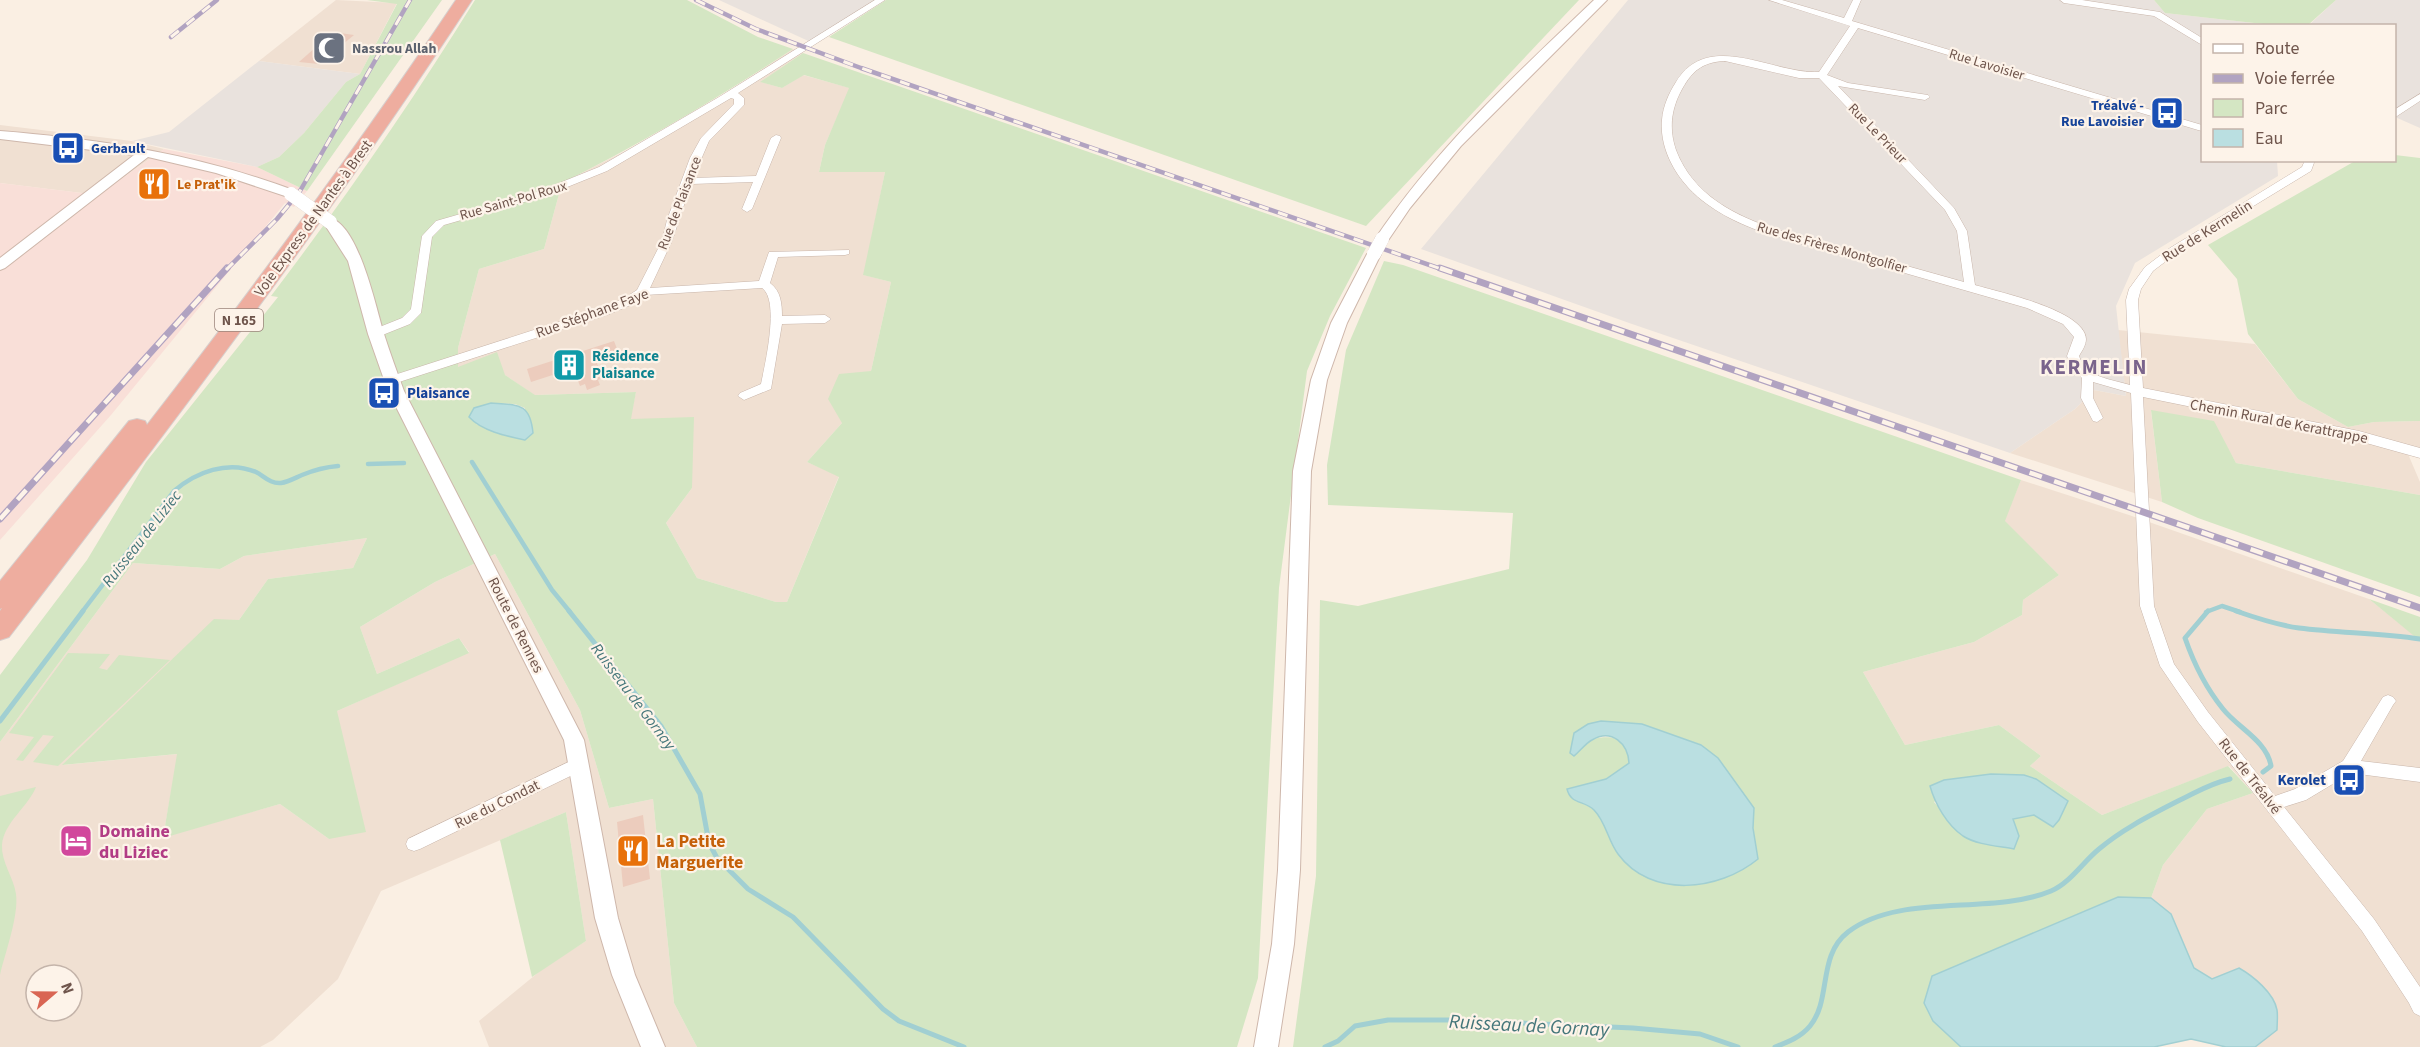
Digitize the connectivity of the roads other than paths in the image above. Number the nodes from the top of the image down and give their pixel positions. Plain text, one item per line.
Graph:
1 (451, 0) edge
2 (464, 0) edge
3 (881, 0) edge
4 (1601, 0) edge
5 (1773, 0) edge
6 (1857, 0) edge
7 (2064, 0) edge
8 (1851, 24) junction
9 (2201, 41) edge
10 (1822, 75) junction
11 (731, 94) junction
12 (1925, 97) dead end
13 (2420, 97) edge
14 (2396, 114) edge
15 (2201, 128) edge
16 (0, 135) edge
17 (776, 138) dead end
18 (145, 153) junction
19 (2309, 162) edge
20 (760, 179) junction
21 (686, 181) junction
22 (747, 209) dead end
23 (845, 252) dead end
24 (0, 266) edge
25 (764, 284) junction
26 (1970, 287) junction
27 (642, 292) junction
28 (825, 319) dead end
29 (775, 320) junction
30 (376, 333) junction
31 (2088, 377) junction
32 (392, 380) junction
33 (2137, 391) junction
34 (744, 396) dead end
35 (147, 414) junction
36 (2097, 418) dead end
37 (2420, 453) edge
38 (2142, 500) joint
39 (0, 574) edge
40 (0, 599) edge
41 (0, 630) edge
42 (2388, 702) dead end
43 (579, 764) junction
44 (2349, 766) junction
45 (2420, 775) edge
46 (2272, 804) junction
47 (414, 844) dead end
48 (2420, 1006) edge
49 (650, 1044) edge
50 (1266, 1047) edge

1 - 35 highway, Voie Express de Nantes à Brest / N 165
2 - 41 highway, Voie Express de Nantes à Brest / N 165
3 - 11 street, Rue Saint-Pol Roux
4 - 50 main road
5 - 8 street, Rue Lavoisier
6 - 8 street
7 - 9 street
8 - 10 street
8 - 15 street, Rue Lavoisier
10 - 12 street, Rue Le Prieur
10 - 26 street, Rue Le Prieur
10 - 26 street, Rue des Frères Montgolfier
11 - 21 street, Rue de Plaisance
11 - 30 street, Rue Saint-Pol Roux
13 - 14 street
16 - 18 main road, Route de Rennes
17 - 20 street
18 - 24 main road
18 - 30 main road, Route de Rennes, bridge
19 - 33 street, Rue de Kermelin
20 - 21 street
20 - 22 street
21 - 27 street, Rue de Plaisance
23 - 25 street
25 - 27 street, Rue Stéphane Faye
25 - 29 street
26 - 31 street, Rue des Frères Montgolfier
27 - 32 street, Rue Stéphane Faye
28 - 29 street
29 - 34 street
30 - 32 main road, Route de Rennes
31 - 33 street, Chemin Rural de Kerattrappe
31 - 36 street
32 - 43 main road, Route de Rennes
33 - 37 street, Chemin Rural de Kerattrappe
33 - 38 street, Rue de Kermelin
35 - 39 highway
35 - 40 highway, Voie Express de Nantes à Brest / N 165
38 - 46 street, Rue de Tréalvé
42 - 44 street
43 - 47 street, Rue du Condat
43 - 49 main road, Route de Rennes
44 - 45 street
44 - 46 street
46 - 48 street, Rue de Tréalvé

